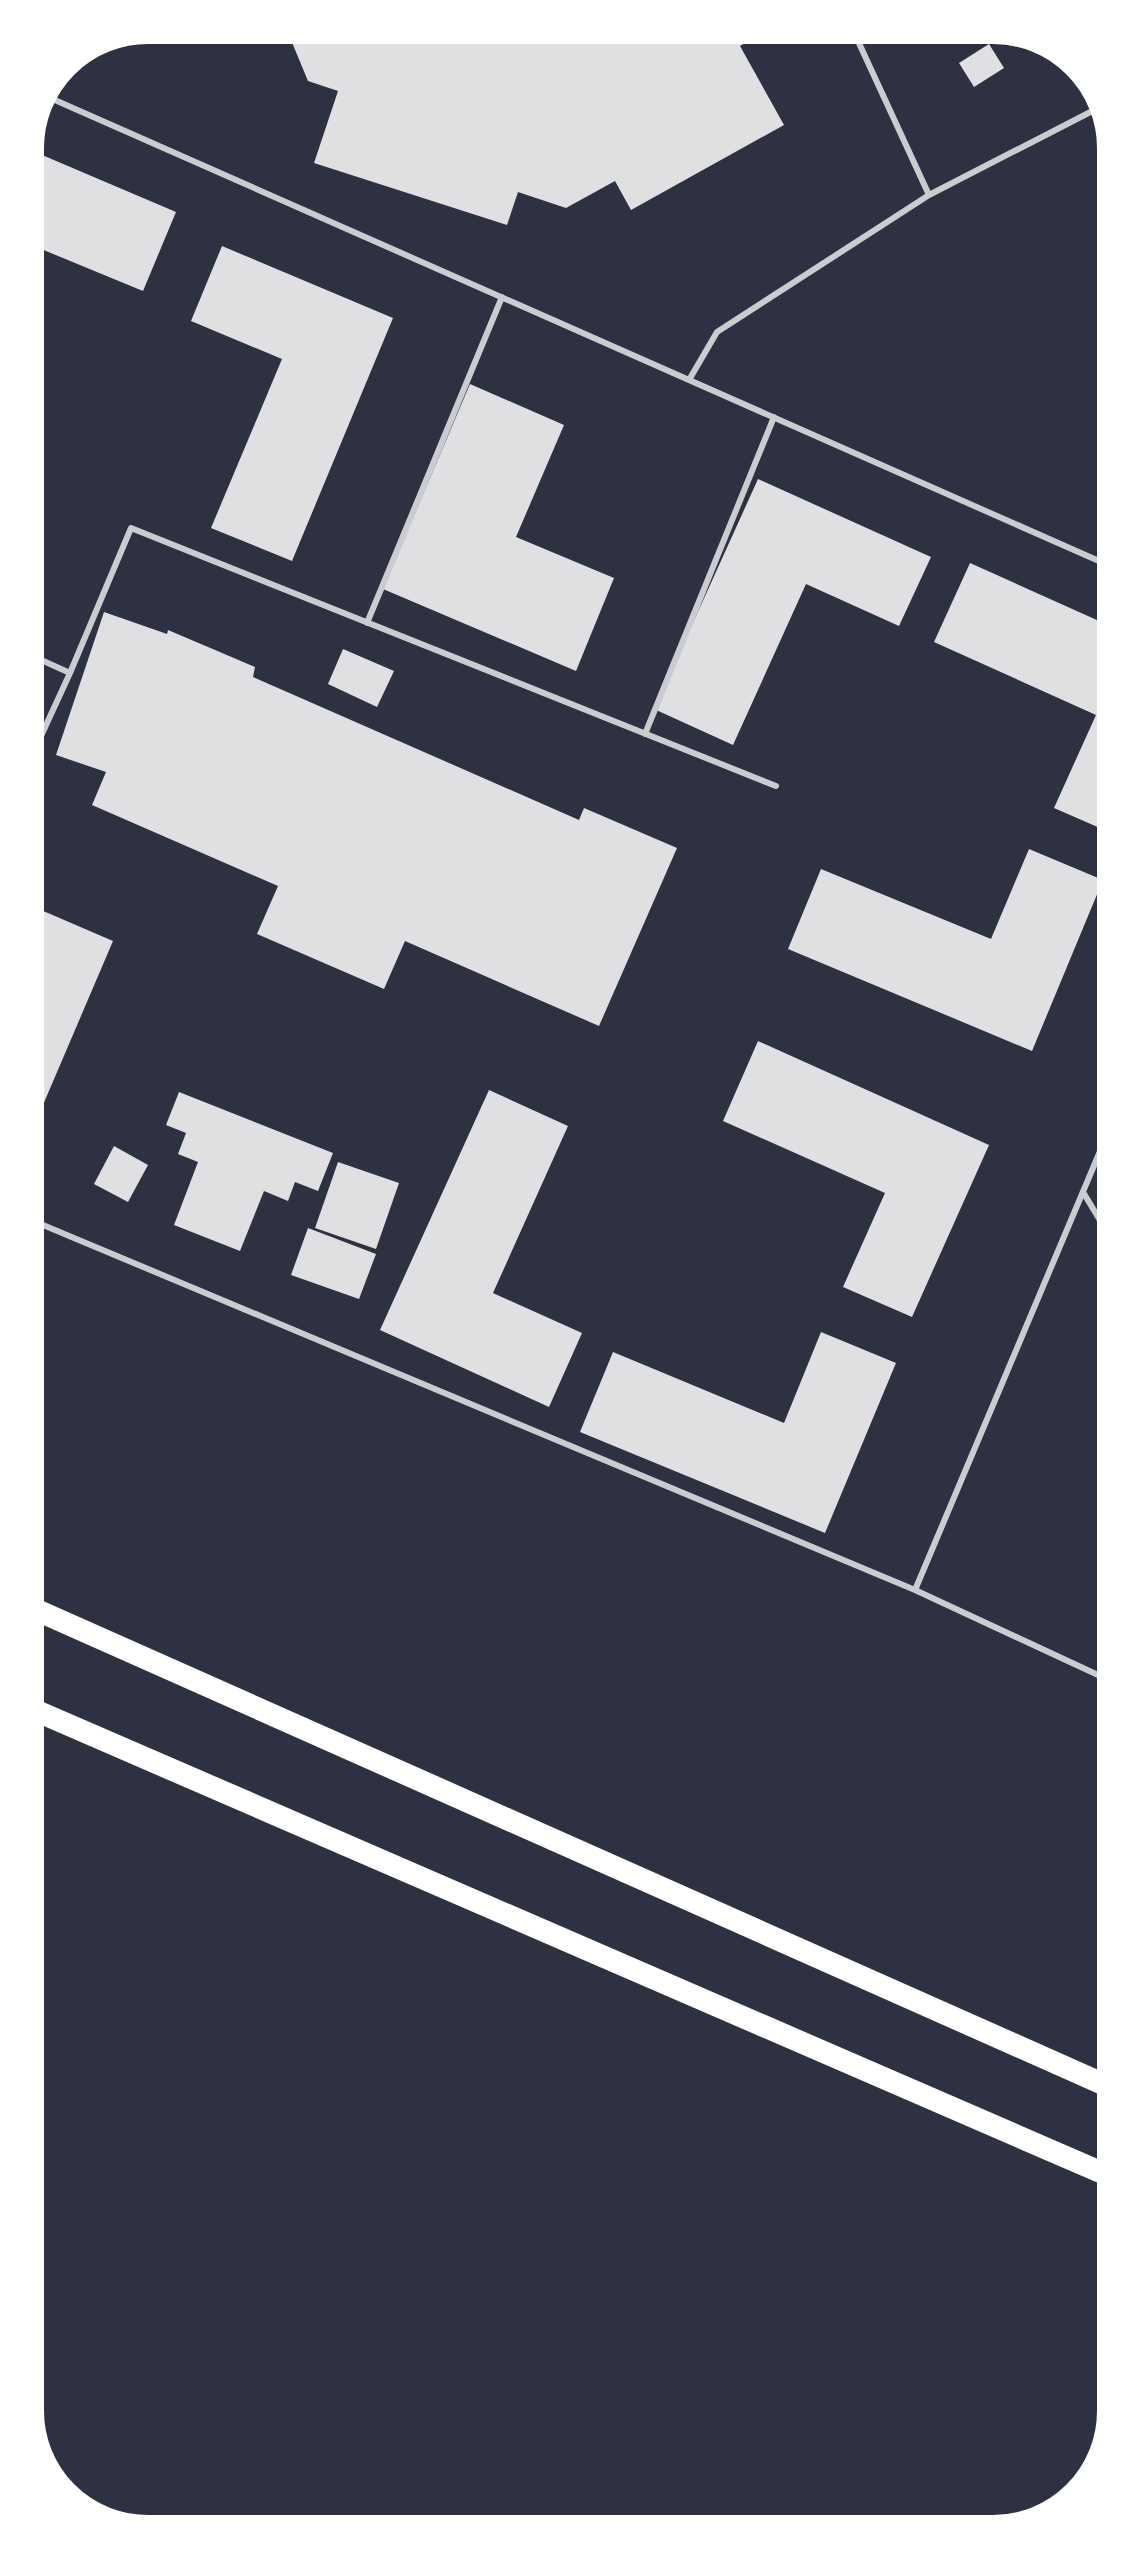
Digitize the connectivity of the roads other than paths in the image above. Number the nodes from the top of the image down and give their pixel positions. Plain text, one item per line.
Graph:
1 (858, 42) edge
2 (54, 100) edge
3 (1092, 111) edge
4 (929, 195) junction
5 (502, 297) junction
6 (689, 380) junction
7 (774, 417) junction
8 (1099, 561) edge
9 (367, 623) junction
10 (42, 660) edge
11 (70, 673) junction
12 (42, 734) edge
13 (645, 734) junction
14 (776, 786) dead end
15 (1099, 1154) edge
16 (1083, 1192) junction
17 (1099, 1219) edge
18 (42, 1225) edge
19 (915, 1590) junction
20 (42, 1612) edge
21 (1099, 1675) edge
22 (42, 1713) edge
23 (1099, 2082) edge
24 (1099, 2171) edge

1 - 4 lane
2 - 5 lane
3 - 4 lane
4 - 6 lane
5 - 6 lane
5 - 9 lane
6 - 7 lane
7 - 8 lane
7 - 13 lane
9 - 11 lane
9 - 13 lane
10 - 11 lane
11 - 12 lane
13 - 14 lane
15 - 16 lane
16 - 17 lane
16 - 19 lane
18 - 19 lane
19 - 21 lane
20 - 23 highway
22 - 24 highway

